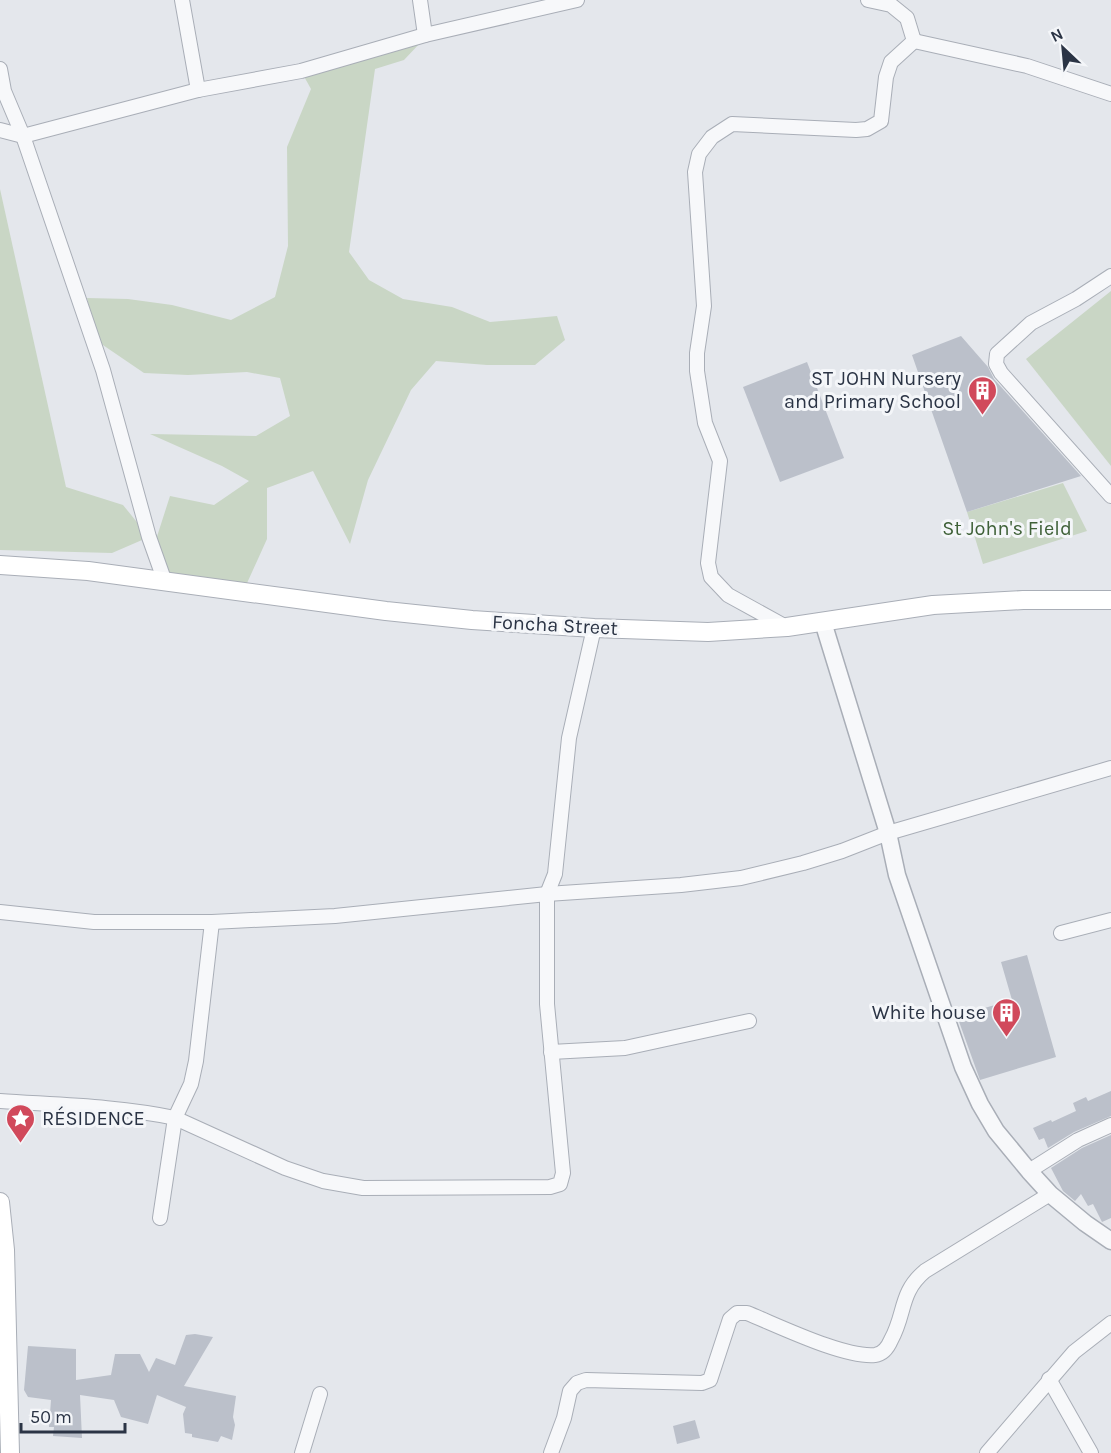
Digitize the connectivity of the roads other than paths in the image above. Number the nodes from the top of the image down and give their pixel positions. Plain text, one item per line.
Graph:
1 (182, 0) edge
2 (420, 0) edge
3 (576, 0) edge
4 (868, 0) edge
5 (425, 35) junction
6 (914, 41) junction
7 (0, 69) edge
8 (198, 90) junction
9 (1111, 94) edge
10 (0, 130) edge
11 (23, 136) junction
12 (1111, 276) edge
13 (1111, 496) edge
14 (0, 565) edge
15 (165, 582) junction
16 (1111, 600) edge
17 (823, 622) junction
18 (786, 627) junction
19 (594, 628) junction
20 (1111, 768) edge
21 (888, 833) junction
22 (547, 894) junction
23 (0, 912) edge
24 (1111, 920) edge
25 (212, 922) junction
26 (1061, 933) dead end
27 (750, 1021) dead end
28 (551, 1052) junction
29 (0, 1101) edge
30 (175, 1118) junction
31 (1111, 1125) edge
32 (1029, 1171) junction
33 (1050, 1194) junction
34 (0, 1202) edge
35 (160, 1218) dead end
36 (1108, 1235) edge
37 (1111, 1323) edge
38 (1049, 1379) junction
39 (320, 1394) dead end
40 (4, 1428) edge
41 (10, 1453) edge
42 (302, 1453) edge
43 (551, 1453) edge
44 (987, 1453) edge
45 (1091, 1453) edge

1 - 8 street
2 - 5 street
3 - 5 street
4 - 6 street
5 - 8 street
6 - 9 street
6 - 18 street
7 - 11 street
8 - 11 street
10 - 11 street
11 - 15 street
12 - 13 street
14 - 15 main road, Foncha Street
15 - 19 main road, Foncha Street
16 - 17 main road, Foncha Street
17 - 18 main road, Foncha Street
17 - 21 street
18 - 19 main road, Foncha Street
19 - 22 street
20 - 21 street
21 - 22 street
21 - 32 street
22 - 25 street
22 - 28 street
23 - 25 street
24 - 26 street
25 - 30 street
27 - 28 street
28 - 30 street
29 - 30 street
30 - 35 street
31 - 32 street
32 - 33 street
33 - 36 street
33 - 43 street
34 - 40 main road
37 - 38 street
38 - 44 street
38 - 45 street
39 - 42 street
40 - 41 main road

